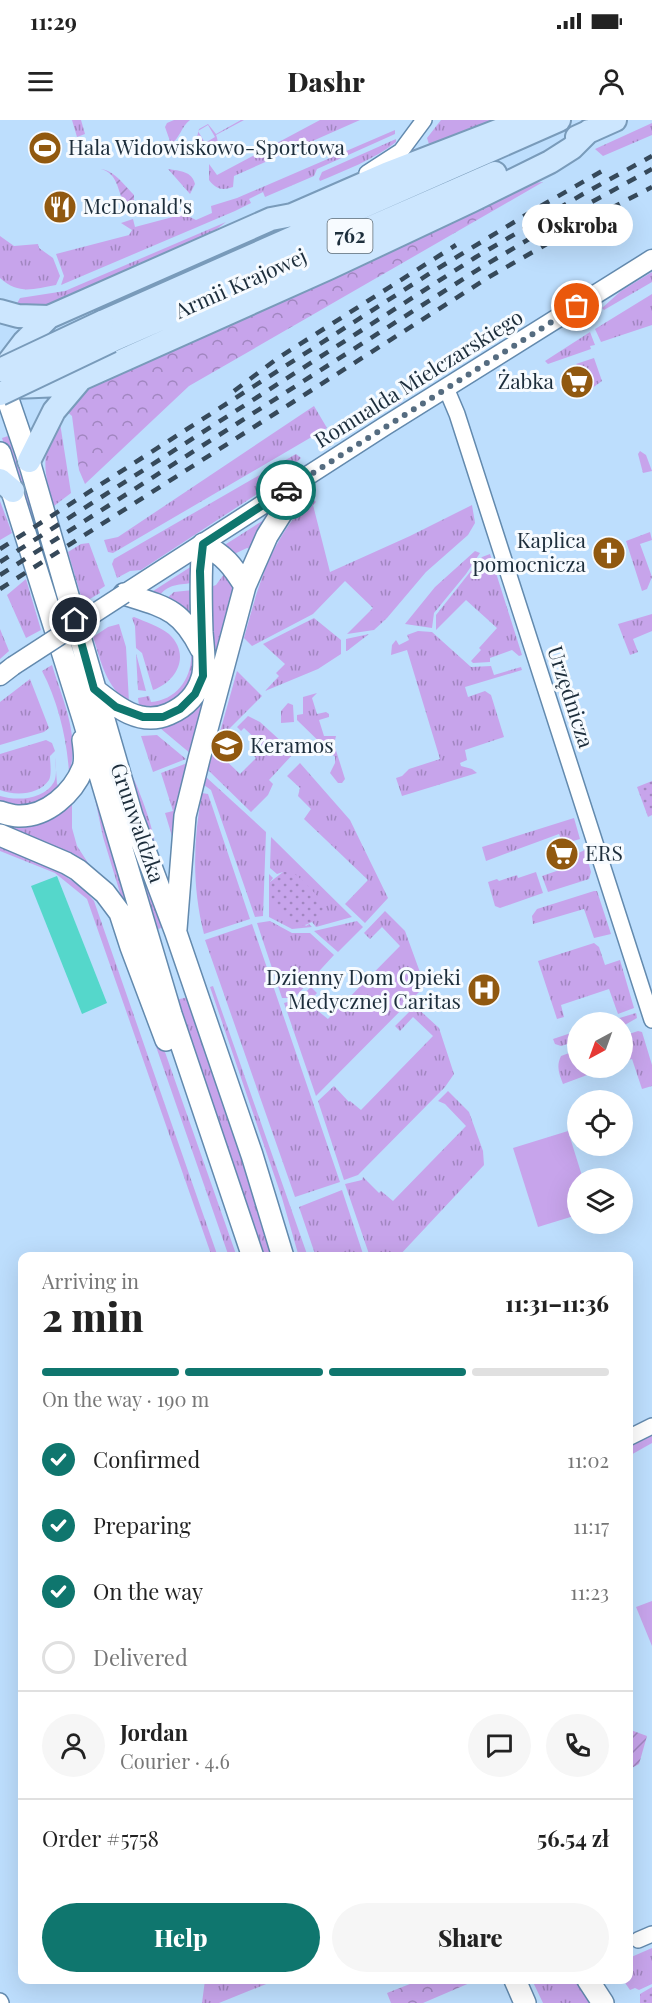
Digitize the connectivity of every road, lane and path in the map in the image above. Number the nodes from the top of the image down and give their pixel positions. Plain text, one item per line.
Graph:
1 (424, 120) edge
2 (526, 120) edge
3 (559, 120) edge
4 (615, 120) edge
5 (589, 131) junction
6 (271, 219) junction
7 (652, 259) edge
8 (0, 311) edge
9 (49, 317) junction
10 (106, 332) junction
11 (81, 379) junction
12 (1, 382) edge
13 (446, 388) junction
14 (0, 453) edge
15 (29, 461) junction
16 (303, 479) junction
17 (7, 485) edge
18 (203, 544) junction
19 (245, 586) junction
20 (124, 594) junction
21 (203, 652) junction
22 (6, 671) edge
23 (94, 689) junction
24 (83, 718) junction
25 (0, 812) edge
26 (0, 835) edge
27 (176, 933) junction
28 (652, 1020) edge
29 (193, 1084) junction
30 (251, 1252) edge
31 (281, 1252) edge
32 (652, 1426) edge
33 (633, 1436) edge
34 (517, 1984) edge
35 (591, 1984) edge
36 (525, 2003) edge
37 (603, 2003) edge

1 - 6 street
2 - 6 main road
3 - 10 main road, Armii Krajowej / 762
4 - 5 main road, Armii Krajowej / 762
5 - 10 main road, Armii Krajowej / 762
5 - 11 main road
6 - 9 main road
7 - 13 street, Romualda Mielczarskiego
8 - 9 main road
9 - 12 main road
10 - 12 main road, Armii Krajowej / 762, bridge
11 - 12 main road
11 - 15 main road
12 - 15 main road, Grunwaldzka
13 - 16 street, Romualda Mielczarskiego
13 - 28 street, Urzędnicza
14 - 17 main road, Grunwaldzka
15 - 23 main road, Grunwaldzka
16 - 18 street, Romualda Mielczarskiego
16 - 19 main road
17 - 24 main road, Grunwaldzka
18 - 19 main road
18 - 20 street, Romualda Mielczarskiego
18 - 21 main road
19 - 27 main road
20 - 21 main road
20 - 22 street, Romualda Mielczarskiego, bridge
21 - 23 main road
23 - 27 main road, Grunwaldzka
24 - 25 main road
24 - 29 main road, Grunwaldzka
26 - 29 main road
27 - 31 main road, Grunwaldzka
29 - 30 main road, Grunwaldzka
32 - 33 street
34 - 36 main road
35 - 37 main road

